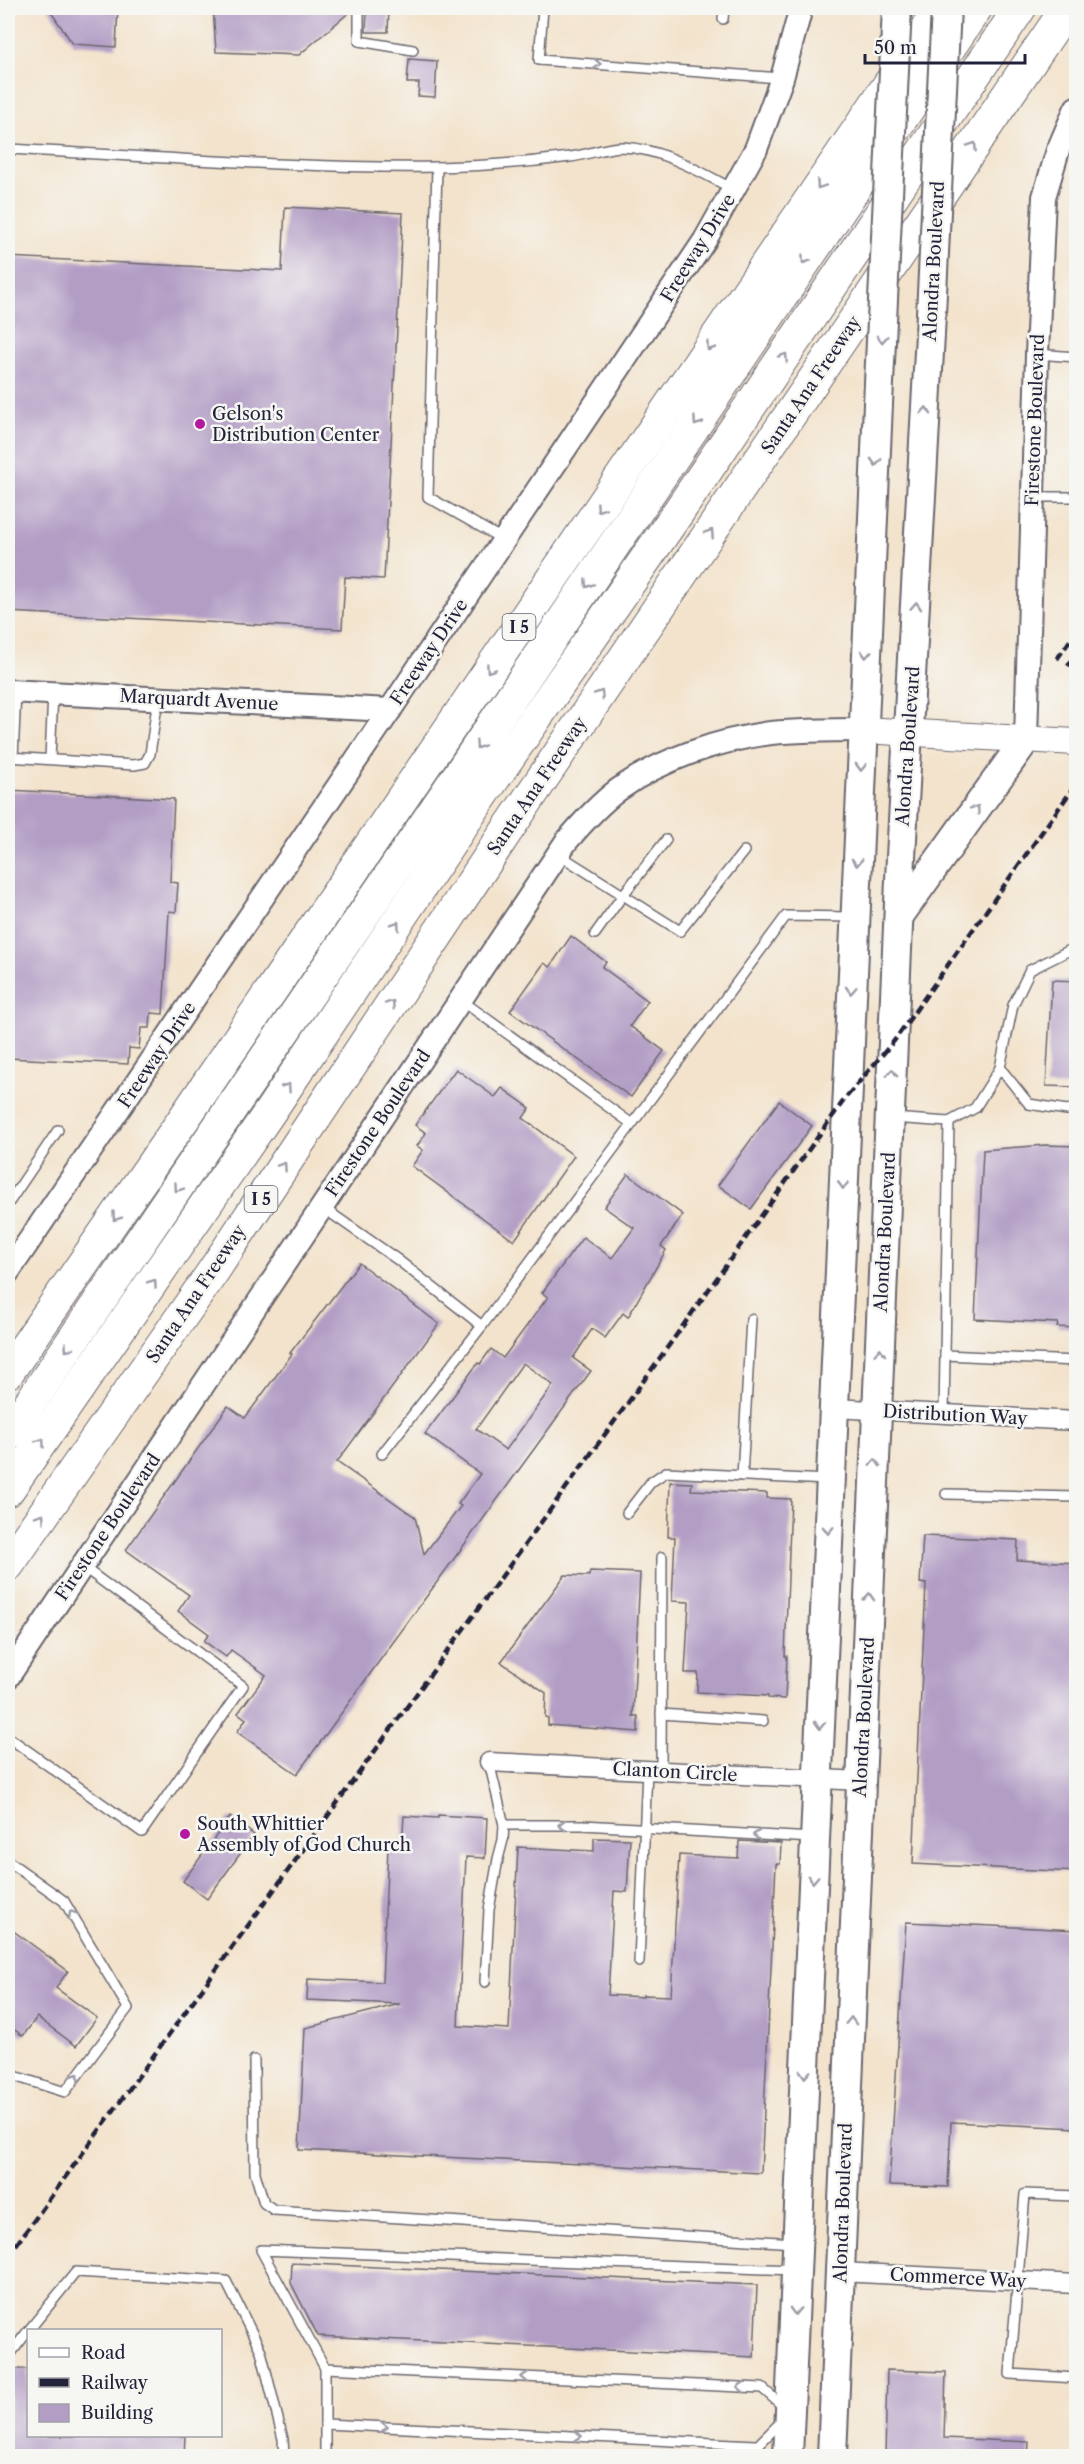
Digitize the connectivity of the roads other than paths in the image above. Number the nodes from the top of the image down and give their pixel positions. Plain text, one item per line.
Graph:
1 (359, 8) edge
2 (543, 8) edge
3 (724, 8) edge
4 (801, 8) edge
5 (897, 8) edge
6 (940, 8) edge
7 (946, 8) edge
8 (976, 8) edge
9 (1020, 8) edge
10 (1067, 8) edge
11 (723, 19) dead end
12 (413, 50) dead end
13 (782, 78) junction
14 (1077, 108) edge
15 (8, 149) edge
16 (437, 167) junction
17 (735, 190) junction
18 (1037, 354) junction
19 (1077, 357) edge
20 (1032, 497) junction
21 (1077, 497) edge
22 (504, 540) junction
23 (12, 691) edge
24 (53, 693) junction
25 (158, 698) junction
26 (390, 710) junction
27 (863, 730) junction
28 (909, 733) junction
29 (1026, 739) junction
30 (1077, 742) edge
31 (10, 758) edge
32 (50, 759) junction
33 (666, 840) dead end
34 (744, 851) dead end
35 (558, 854) junction
36 (623, 895) junction
37 (899, 916) junction
38 (855, 917) junction
39 (595, 934) dead end
40 (1077, 947) edge
41 (461, 999) junction
42 (1000, 1068) junction
43 (1077, 1108) edge
44 (890, 1118) junction
45 (949, 1122) junction
46 (632, 1124) junction
47 (58, 1130) dead end
48 (8, 1204) edge
49 (322, 1208) junction
50 (8, 1272) edge
51 (751, 1319) dead end
52 (482, 1326) junction
53 (945, 1355) junction
54 (1077, 1361) edge
55 (8, 1372) edge
56 (834, 1408) junction
57 (877, 1411) junction
58 (944, 1414) junction
59 (1077, 1421) edge
60 (8, 1435) edge
61 (382, 1454) dead end
62 (742, 1476) junction
63 (830, 1480) junction
64 (8, 1490) edge
65 (946, 1494) dead end
66 (1077, 1497) edge
67 (627, 1513) dead end
68 (662, 1557) dead end
69 (8, 1565) edge
70 (82, 1566) junction
71 (8, 1677) edge
72 (661, 1714) junction
73 (763, 1720) dead end
74 (8, 1737) edge
75 (489, 1762) joint
76 (654, 1771) junction
77 (817, 1779) junction
78 (861, 1781) junction
79 (504, 1825) junction
80 (644, 1829) junction
81 (815, 1838) junction
82 (8, 1861) edge
83 (639, 1962) dead end
84 (485, 1982) dead end
85 (254, 2060) dead end
86 (8, 2074) edge
87 (1077, 2196) edge
88 (797, 2257) junction
89 (840, 2272) junction
90 (1019, 2281) junction
91 (1077, 2283) edge
92 (31, 2329) edge
93 (27, 2333) edge
94 (8, 2357) edge
95 (325, 2368) junction
96 (1077, 2378) edge
97 (790, 2413) junction
98 (834, 2415) junction
99 (325, 2424) junction
100 (284, 2457) edge
101 (325, 2457) edge
102 (788, 2457) edge
103 (832, 2457) edge

1 - 12 lane
2 -> 13 lane
3 - 11 lane
4 - 13 street, Freeway Drive
5 -> 27 main road, bridge
6 -> 55 highway, I 5
28 -> 7 main road, Alondra Boulevard, bridge
8 -> 60 highway
64 -> 9 highway
69 -> 10 highway, Santa Ana Freeway / I 5
13 - 17 street, Freeway Drive
14 - 18 street, Firestone Boulevard
15 - 16 lane
16 - 17 lane
16 - 22 lane
17 - 22 street, Freeway Drive
18 - 19 lane
18 - 20 street, Firestone Boulevard
20 - 21 lane
20 - 29 street, Firestone Boulevard
22 - 26 street, Freeway Drive
23 - 24 street, Marquardt Avenue
23 - 31 lane
24 - 25 street, Marquardt Avenue
24 - 32 lane
25 - 26 street, Marquardt Avenue
25 - 32 lane
26 - 50 street, Freeway Drive
27 - 28 main road
27 - 35 street, Firestone Boulevard
27 -> 38 main road
28 - 29 main road
28 - 37 main road, Alondra Boulevard
29 - 30 main road
37 -> 29 main road
31 - 32 lane
33 - 36 lane
34 - 36 lane
35 - 36 lane
35 - 41 street, Firestone Boulevard
36 - 39 lane
44 -> 37 main road, Alondra Boulevard
38 - 46 lane
38 -> 56 main road
40 - 42 lane
41 - 46 lane
41 - 49 street, Firestone Boulevard
42 - 43 lane
42 - 45 lane
44 - 45 lane
57 -> 44 main road, Alondra Boulevard
45 - 53 lane
46 - 52 lane
47 - 48 lane
49 - 52 lane
49 - 70 street, Firestone Boulevard
51 - 62 lane
52 - 61 lane
53 - 54 lane
53 - 58 lane
56 - 57 street, Distribution Way
56 - 63 main road
57 - 58 street, Distribution Way
78 -> 57 main road, Alondra Boulevard
58 - 59 street, Distribution Way
62 - 63 lane
62 - 67 lane
63 -> 77 main road
65 - 66 lane
68 - 72 lane
70 - 71 street, Firestone Boulevard
70 - 74 lane
72 - 73 lane
72 - 76 lane
75 - 76 street, Clanton Circle
75 - 79 lane
76 - 77 street, Clanton Circle
76 - 80 lane
77 - 78 street, Clanton Circle
77 - 81 main road
89 -> 78 main road, Alondra Boulevard
80 -> 79 lane
79 - 84 lane
81 -> 80 lane
80 - 83 lane
81 -> 88 main road
86 -> 82 lane
85 - 88 lane
87 - 90 lane
88 - 95 lane
88 -> 97 main road
89 - 90 street, Commerce Way
89 - 98 main road, Alondra Boulevard
90 - 91 street, Commerce Way
90 - 96 lane
92 - 100 lane
93 - 94 lane
97 -> 95 lane
95 - 99 lane
97 - 98 main road
99 -> 97 lane
97 - 102 main road
98 - 103 main road, Alondra Boulevard
99 - 101 lane

